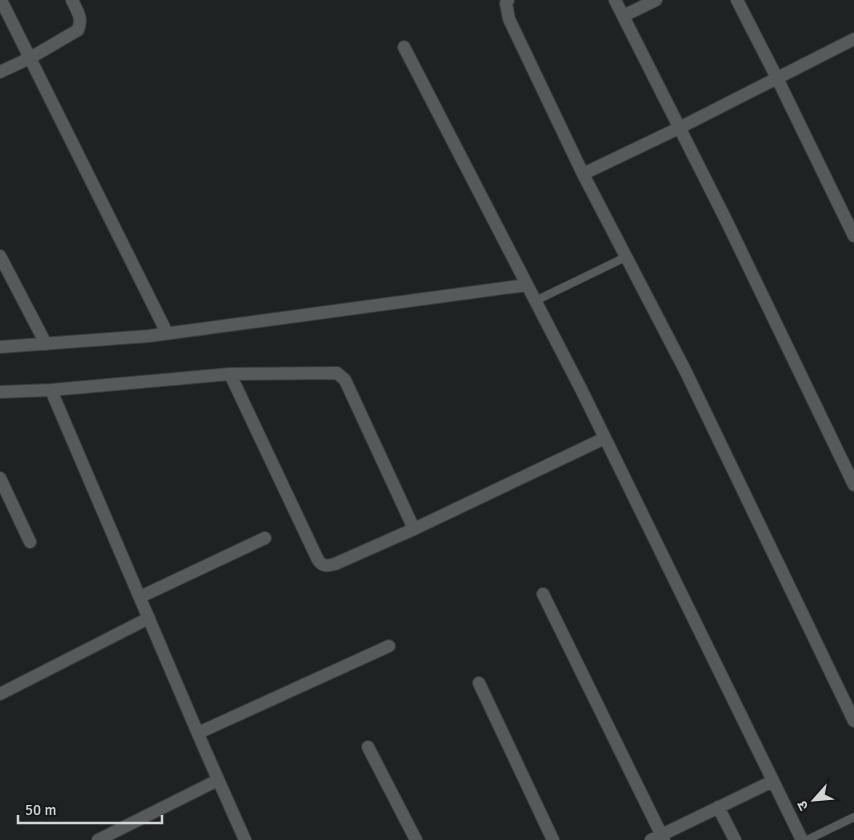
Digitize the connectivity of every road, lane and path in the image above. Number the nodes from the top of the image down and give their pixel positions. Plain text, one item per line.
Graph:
1 (72, 0) edge
2 (615, 0) edge
3 (656, 0) edge
4 (737, 0) edge
5 (506, 1) edge
6 (3, 8) edge
7 (623, 16) junction
8 (854, 39) edge
9 (404, 47) dead end
10 (30, 58) junction
11 (0, 72) edge
12 (777, 78) junction
13 (679, 128) junction
14 (583, 174) junction
15 (854, 236) edge
16 (0, 256) edge
17 (626, 256) junction
18 (527, 286) junction
19 (536, 301) junction
20 (167, 333) junction
21 (46, 344) junction
22 (0, 347) edge
23 (230, 374) junction
24 (51, 390) junction
25 (0, 392) edge
26 (605, 438) junction
27 (850, 464) edge
28 (0, 478) edge
29 (854, 484) edge
30 (414, 529) junction
31 (265, 538) dead end
32 (30, 542) dead end
33 (544, 594) dead end
34 (140, 597) junction
35 (149, 618) junction
36 (389, 646) dead end
37 (478, 683) dead end
38 (0, 694) edge
39 (854, 721) edge
40 (198, 733) junction
41 (368, 747) dead end
42 (218, 780) junction
43 (773, 781) junction
44 (718, 808) junction
45 (854, 817) edge
46 (659, 838) edge
47 (98, 840) edge
48 (245, 840) edge
49 (416, 840) edge
50 (553, 840) edge
51 (735, 840) edge
52 (802, 840) edge
53 (807, 840) edge

1 - 10 street
2 - 7 street
3 - 7 street
4 - 12 street
5 - 14 street
6 - 10 street
7 - 13 street
8 - 12 street
9 - 18 street
10 - 11 street
10 - 20 street
12 - 13 street
12 - 15 street
13 - 14 street
13 - 27 street
14 - 17 street
16 - 21 street
17 - 19 lane
17 - 39 street
18 - 19 street
18 - 20 street
19 - 26 street
20 - 21 street
21 - 22 street
23 - 24 street
23 - 30 street
23 - 30 street
24 - 25 street
24 - 34 street
26 - 30 street
26 - 43 street
27 - 29 street
28 - 32 street
31 - 34 street
33 - 46 street
34 - 35 street
35 - 38 street
35 - 40 street
36 - 40 street
37 - 50 street
40 - 42 street
41 - 49 street
42 - 47 street
42 - 48 street
43 - 44 street
43 - 52 street
44 - 46 street
44 - 51 street
45 - 53 lane

